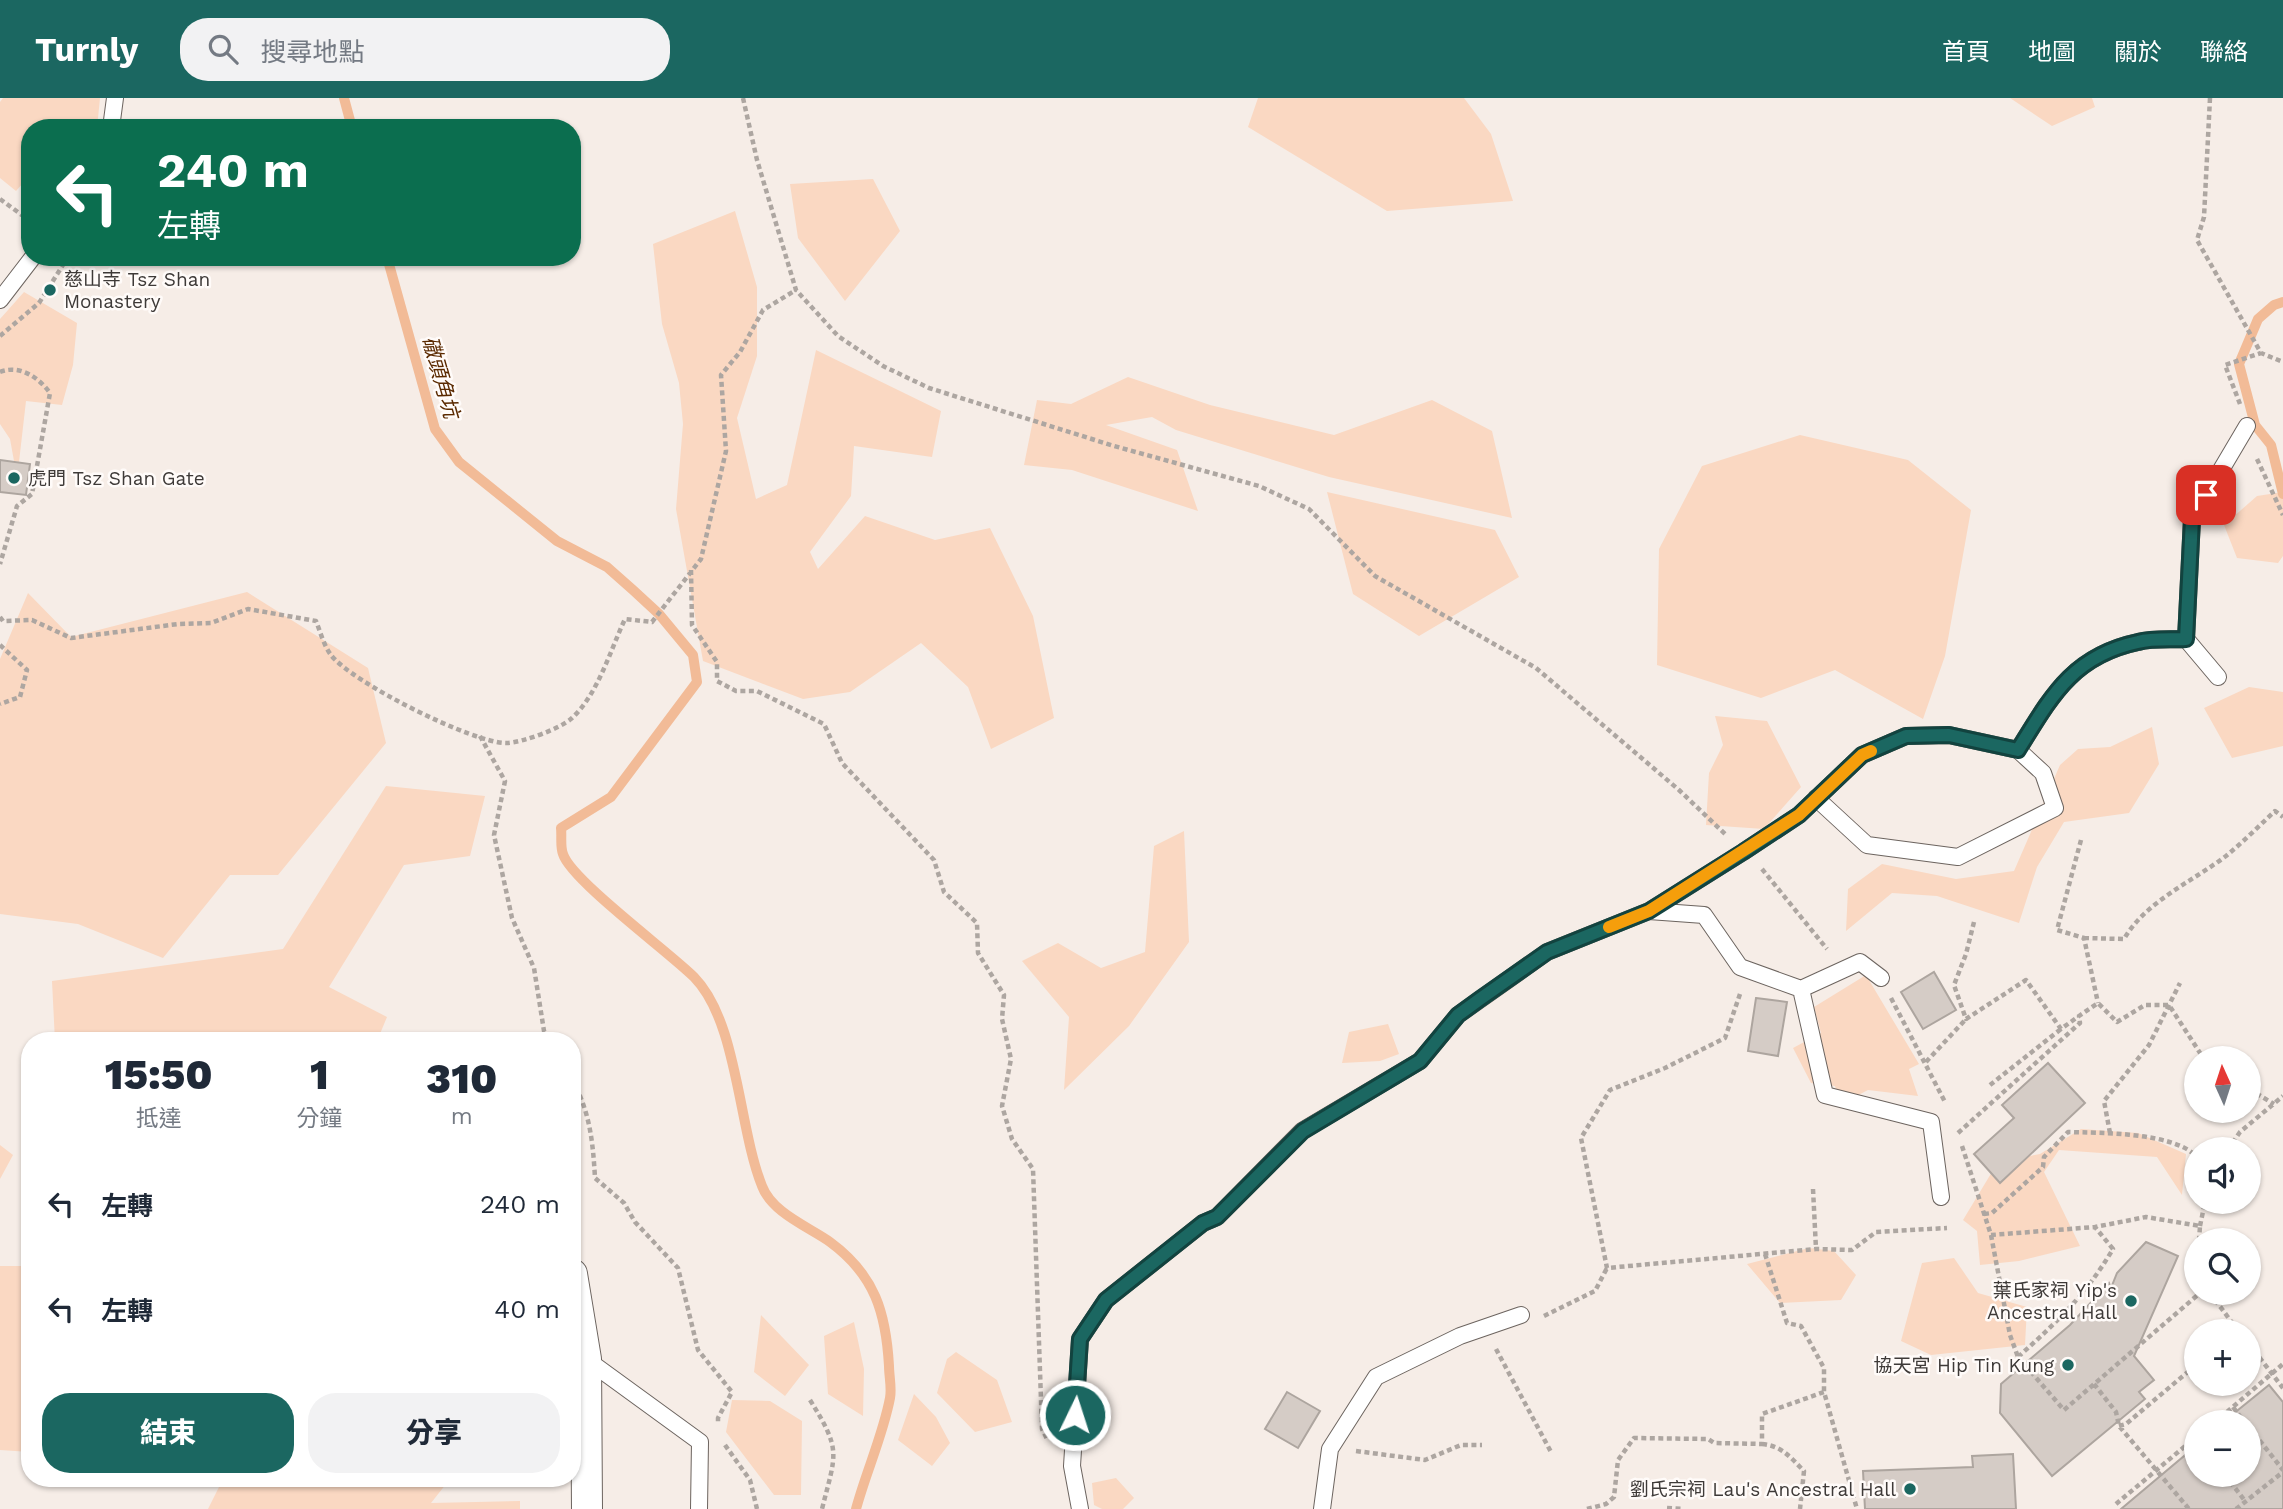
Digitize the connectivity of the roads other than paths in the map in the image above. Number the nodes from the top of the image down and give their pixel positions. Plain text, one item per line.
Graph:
1 (115, 98) edge
2 (112, 119) edge
3 (26, 266) edge
4 (0, 300) edge
5 (2247, 426) dead end
6 (2186, 639) junction
7 (2218, 677) dead end
8 (2018, 750) junction
9 (1816, 798) junction
10 (1649, 911) junction
11 (1881, 978) road end
12 (1801, 989) junction
13 (1941, 1198) dead end
14 (1517, 1320) road end
15 (581, 1329) edge
16 (586, 1360) junction
17 (587, 1509) edge
18 (699, 1509) edge
19 (1080, 1509) edge
20 (1322, 1509) edge

1 - 2 lane
3 - 4 lane
5 - 6 lane
6 - 7 lane
6 - 8 lane
8 - 9 lane
8 - 9 lane
9 - 10 lane
10 - 12 lane
10 - 19 lane
11 - 12 lane
12 - 13 lane
14 - 20 lane
15 - 16 street
16 - 17 street
16 - 18 lane

